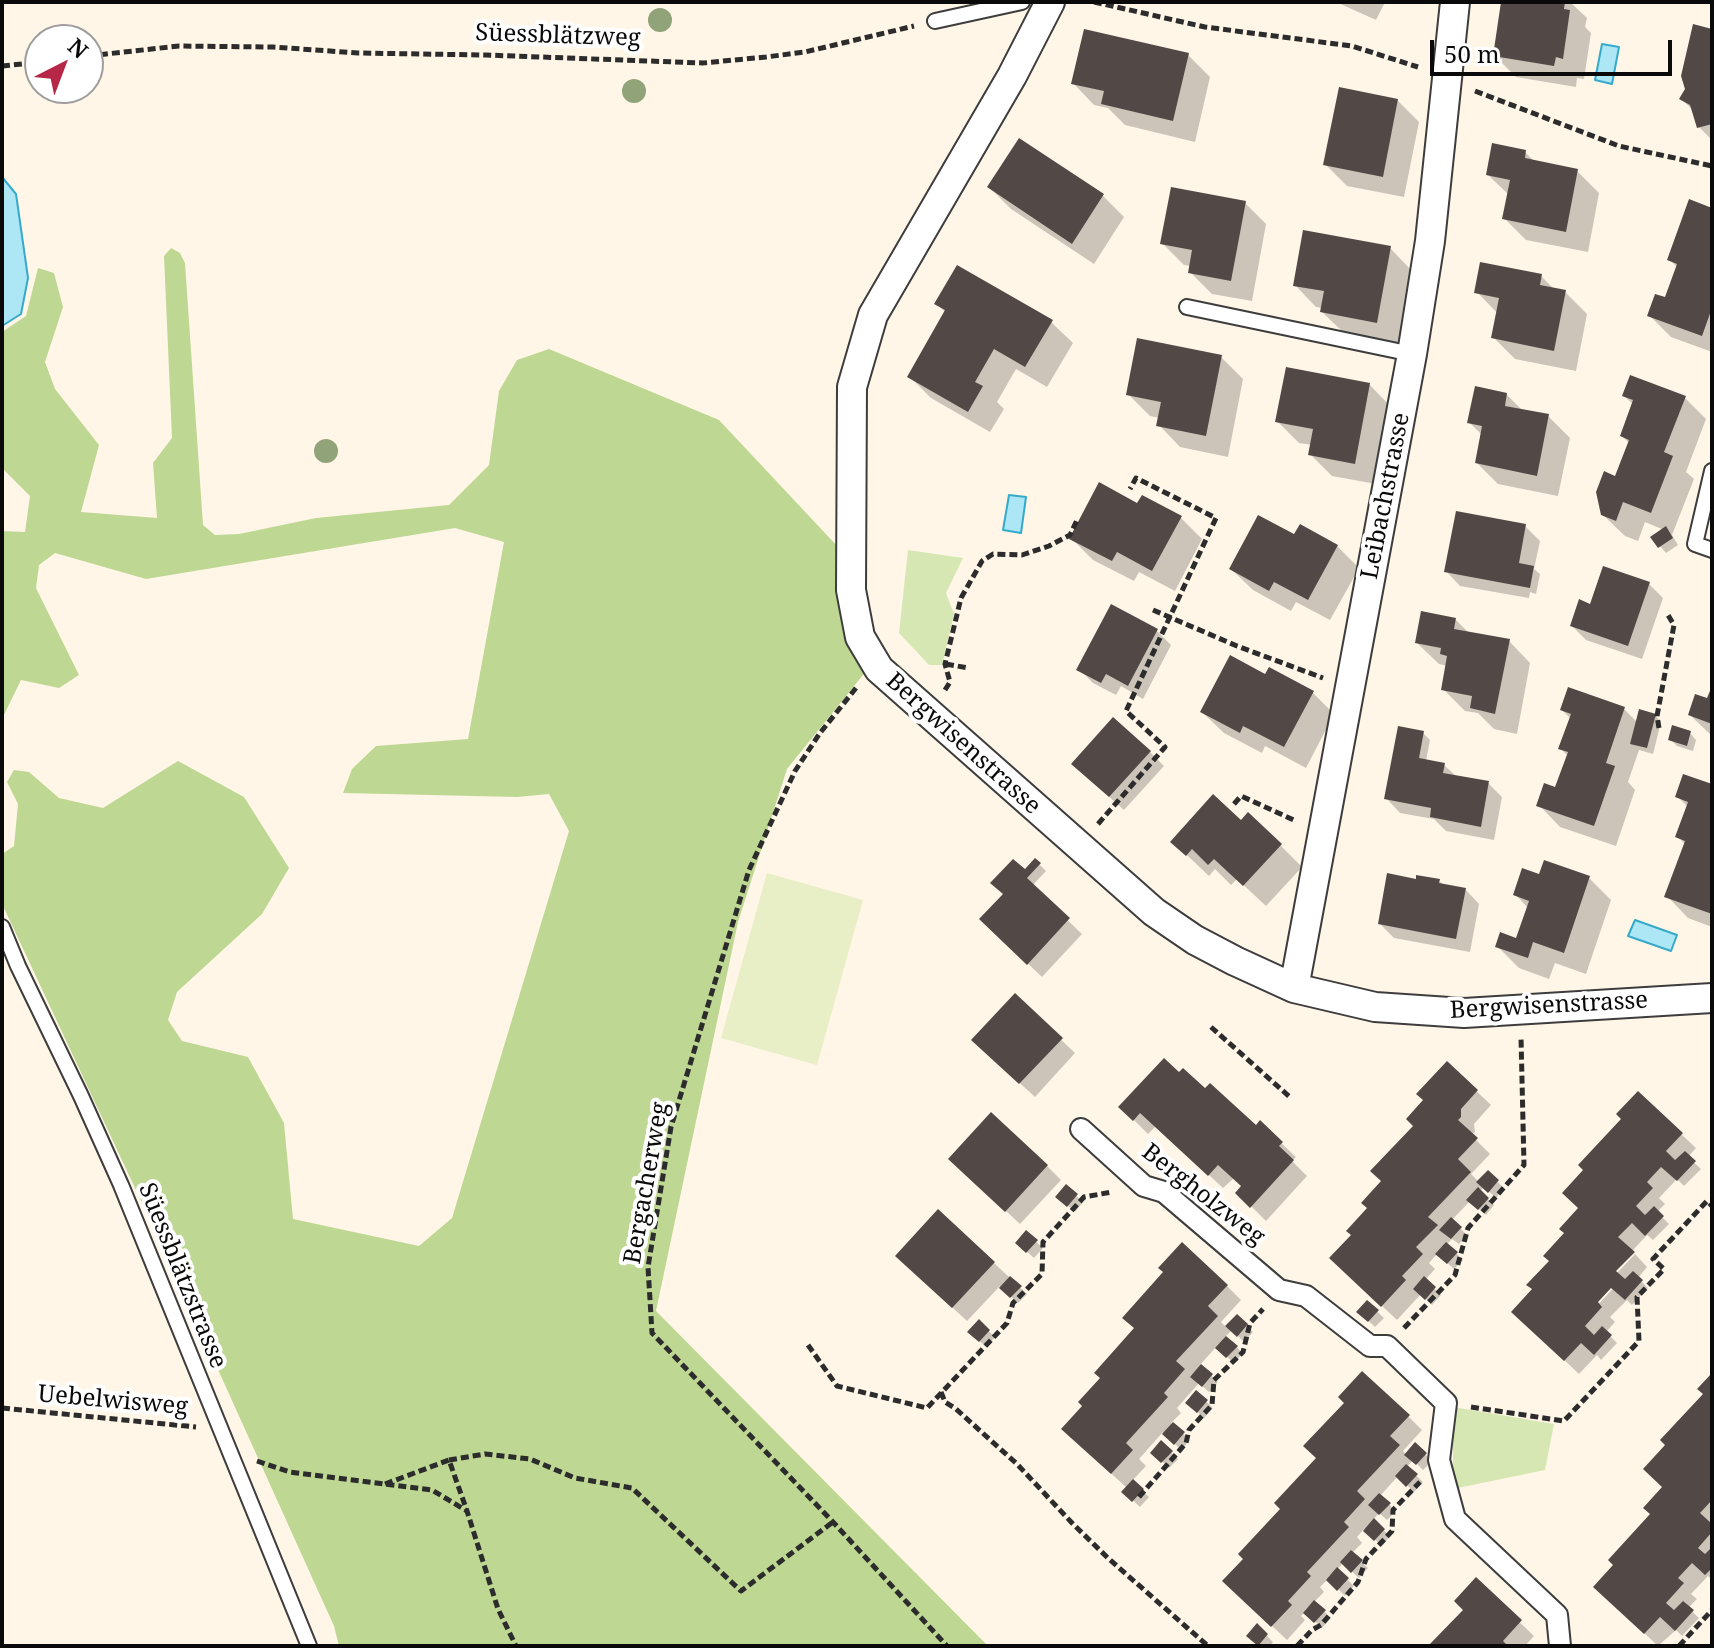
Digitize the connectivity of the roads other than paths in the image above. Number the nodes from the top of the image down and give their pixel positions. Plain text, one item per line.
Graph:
1 (1022, 2) edge
2 (1050, 2) edge
3 (1455, 2) edge
4 (935, 21) road end
5 (1187, 307) dead end
6 (1412, 354) junction
7 (1712, 471) edge
8 (1712, 550) edge
9 (2, 927) edge
10 (1294, 988) junction
11 (1712, 998) edge
12 (1081, 1129) dead end
13 (309, 1646) edge
14 (1560, 1646) edge

1 - 4 lane
2 - 10 street, Bergwisenstrasse
3 - 6 street, Leibachstrasse
5 - 6 lane
6 - 10 street, Leibachstrasse
7 - 8 lane
9 - 13 lane, Süessblätzstrasse
10 - 11 street, Bergwisenstrasse
12 - 14 street, Bergholzweg

